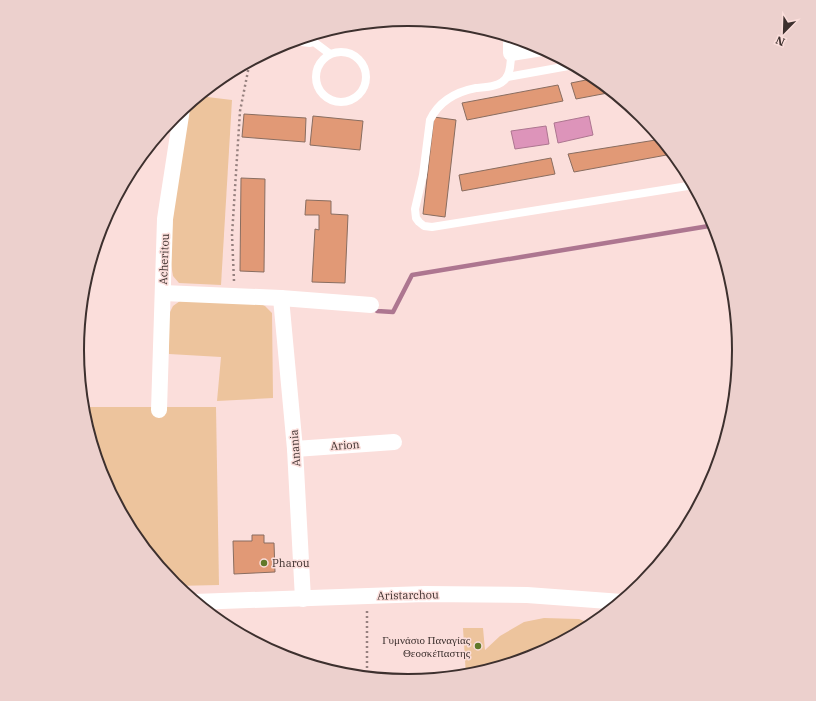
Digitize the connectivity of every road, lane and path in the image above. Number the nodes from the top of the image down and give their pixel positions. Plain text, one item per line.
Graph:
1 (311, 41) edge
2 (511, 45) edge
3 (330, 54) junction
4 (566, 67) edge
5 (249, 68) edge
6 (507, 77) junction
7 (180, 120) edge
8 (688, 186) edge
9 (163, 293) junction
10 (234, 296) junction
11 (281, 298) junction
12 (370, 305) dead end
13 (159, 410) dead end
14 (394, 442) dead end
15 (296, 449) junction
16 (368, 596) junction
17 (303, 598) junction
18 (614, 601) edge
19 (203, 602) edge
20 (367, 672) edge

1 - 3 lane
2 - 6 lane
3 - 3 lane
4 - 6 lane
5 - 10 path
6 - 8 lane
7 - 9 street, Acheritou
9 - 10 street
9 - 13 street, Acheritou
10 - 11 street
11 - 12 street
11 - 15 street, Anania
14 - 15 street, Arion
15 - 17 street, Anania
16 - 17 street, Aristarchou
16 - 18 street, Aristarchou
16 - 20 path
17 - 19 street, Aristarchou

